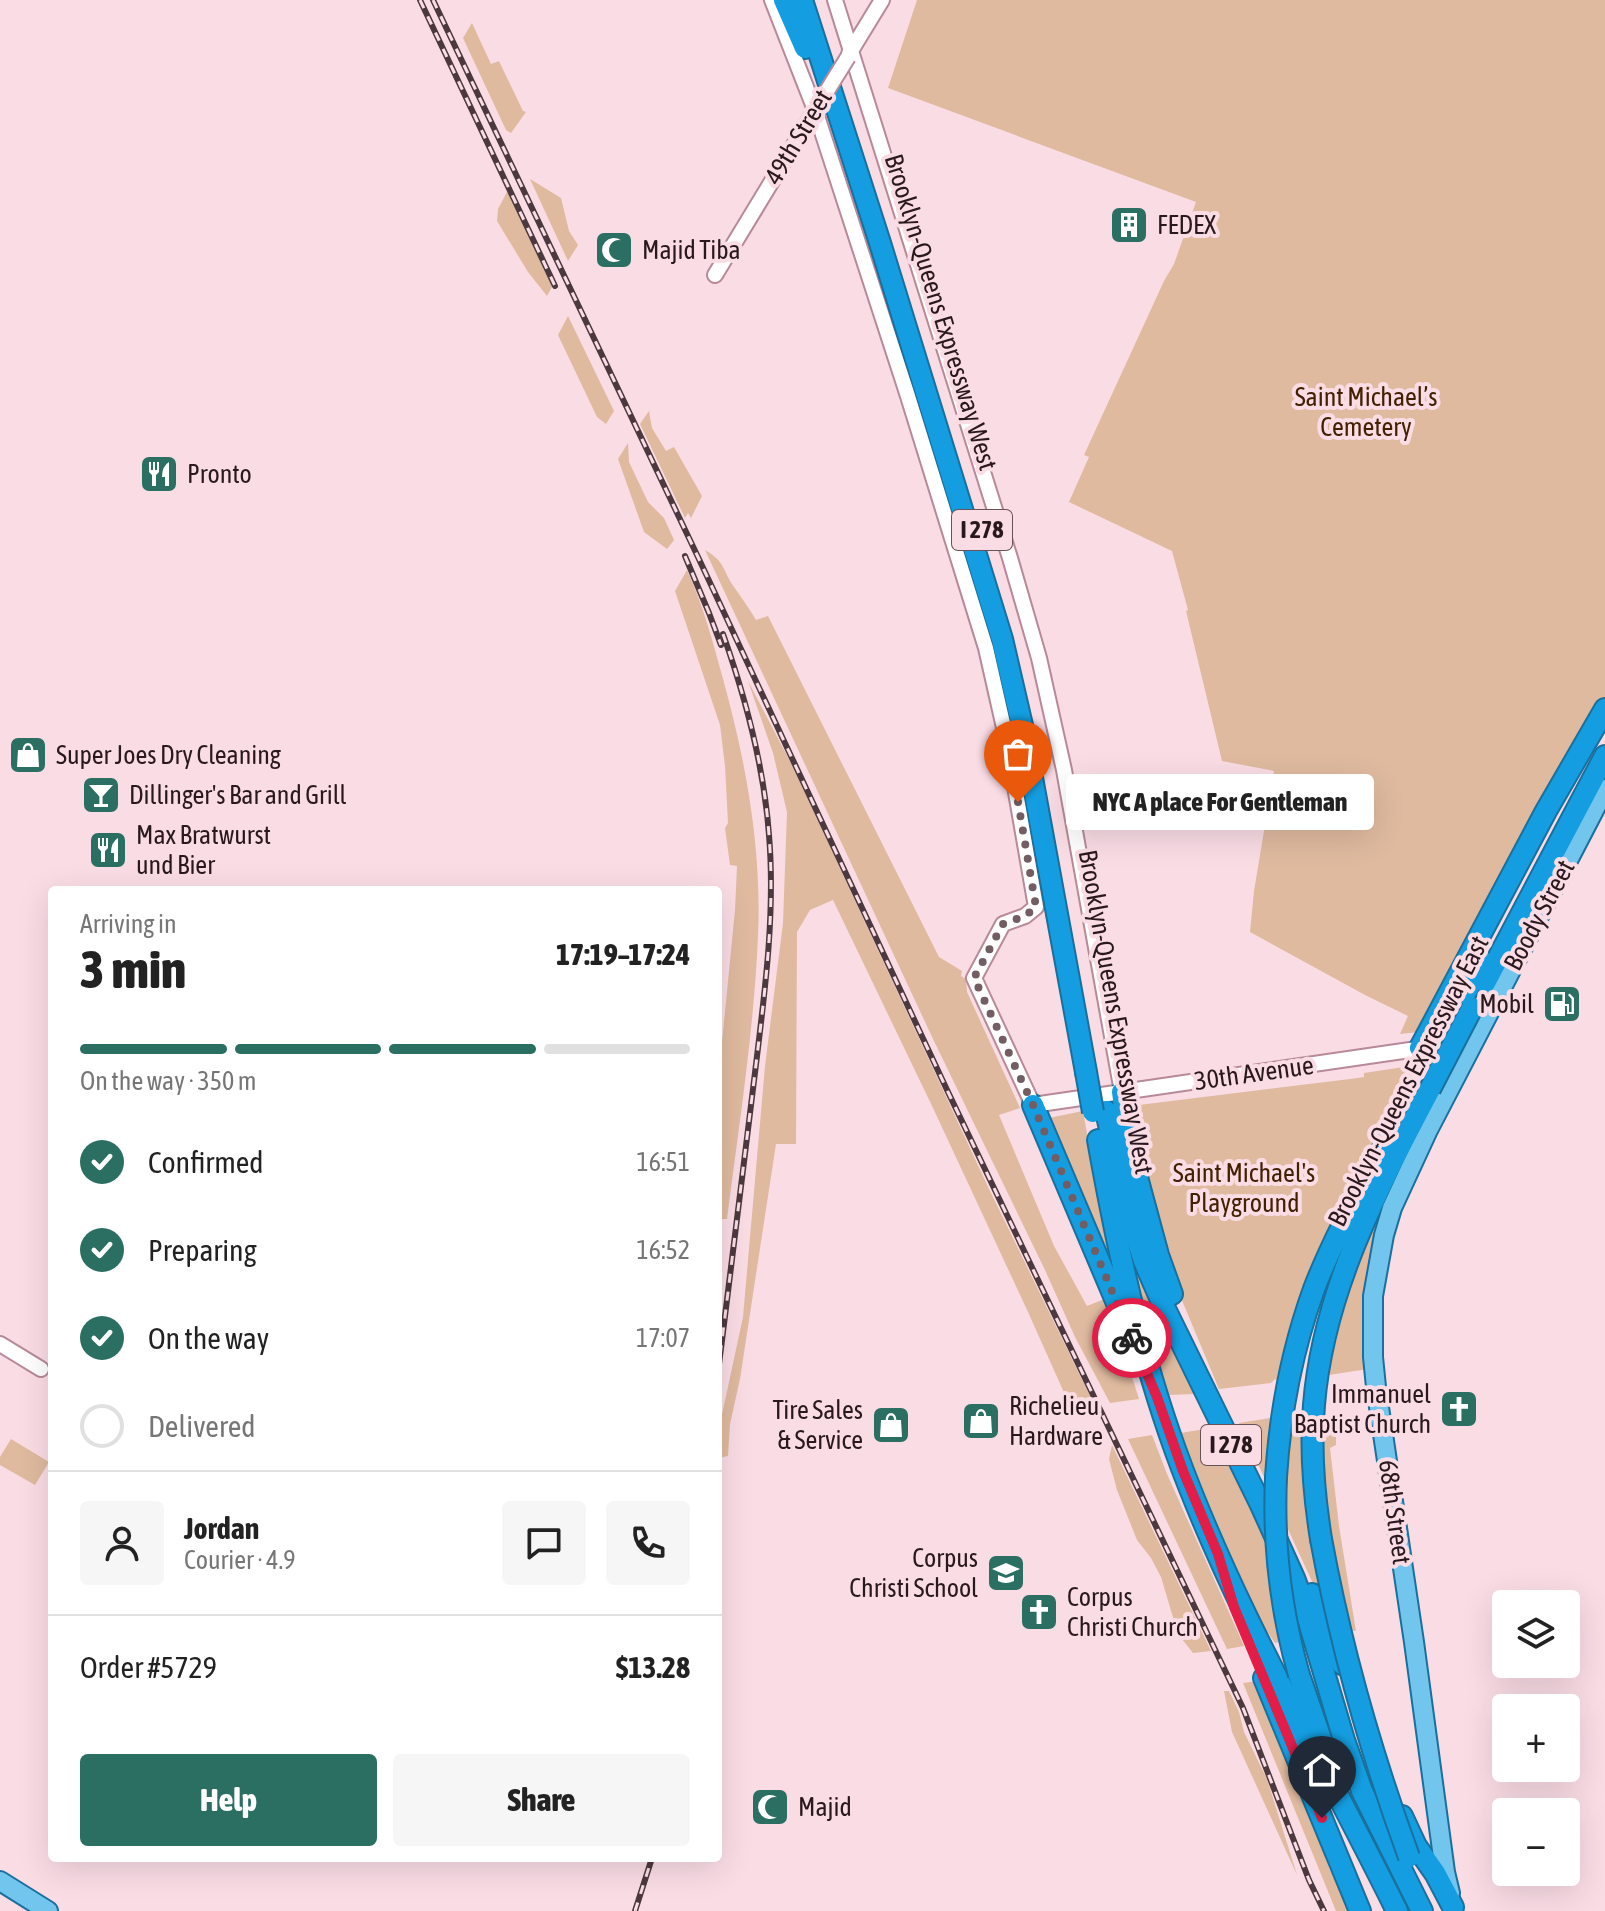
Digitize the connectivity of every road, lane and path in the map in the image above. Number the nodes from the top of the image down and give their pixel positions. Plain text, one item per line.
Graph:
1 (772, 0) edge
2 (784, 0) edge
3 (802, 0) edge
4 (816, 0) edge
5 (835, 0) edge
6 (882, 0) edge
7 (850, 54) junction
8 (816, 108) junction
9 (715, 275) dead end
10 (909, 343) junction
11 (1605, 709) edge
12 (1605, 727) edge
13 (1605, 756) edge
14 (1605, 789) edge
15 (1466, 1005) junction
16 (1475, 1041) junction
17 (1420, 1048) junction
18 (1092, 1072) junction
19 (1424, 1086) junction
20 (1122, 1092) junction
21 (1033, 1105) junction
22 (1099, 1112) junction
23 (0, 1344) edge
24 (41, 1369) dead end
25 (1201, 1385) junction
26 (1157, 1397) junction
27 (1261, 1505) junction
28 (1334, 1672) junction
29 (1281, 1679) junction
30 (1361, 1711) junction
31 (1341, 1864) junction
32 (0, 1881) edge
33 (1454, 1910) edge
34 (48, 1911) edge
35 (1360, 1911) edge
36 (1368, 1911) edge
37 (1397, 1911) edge
38 (1425, 1911) edge

1 - 8 street
2 - 10 highway
3 - 10 highway, Brooklyn-Queens Expressway West / I 278
4 - 18 highway, Brooklyn-Queens Expressway West / I 278
5 - 7 street, Brooklyn-Queens Expressway West
6 - 7 street, 49th Street
7 - 8 street, 49th Street, bridge
7 - 20 street, Brooklyn-Queens Expressway West
8 - 9 street, 49th Street
8 - 21 street
10 - 18 highway, Brooklyn-Queens Expressway West / I 278
11 - 17 highway
12 - 15 highway, Brooklyn-Queens Expressway East
13 - 15 highway, Brooklyn-Queens Expressway East
14 - 16 main road, Boody Street
15 - 19 highway, Brooklyn-Queens Expressway East
16 - 17 street, 30th Avenue
16 - 33 main road, 68th Street
17 - 20 street, 30th Avenue
18 - 22 highway, Brooklyn-Queens Expressway West / I 278, bridge
19 - 29 highway, Brooklyn-Queens Expressway East, bridge
19 - 30 highway, Brooklyn-Queens Expressway East, bridge
20 - 21 street, 30th Avenue
20 - 25 highway
21 - 26 highway
22 - 25 highway, Brooklyn-Queens Expressway West / I 278
22 - 26 highway, Brooklyn-Queens Expressway West / I 278
23 - 24 street
25 - 27 highway, Brooklyn-Queens Expressway West / I 278
26 - 29 highway, Brooklyn-Queens Expressway West / I 278
27 - 28 highway, Brooklyn-Queens Expressway West / I 278
27 - 28 highway
28 - 30 highway
28 - 38 highway, Brooklyn-Queens Expressway West / I 278
29 - 31 highway
29 - 37 highway, Brooklyn-Queens Expressway East
30 - 33 highway
30 - 38 highway, Brooklyn-Queens Expressway East, bridge
31 - 35 highway
31 - 36 highway
32 - 34 main road

